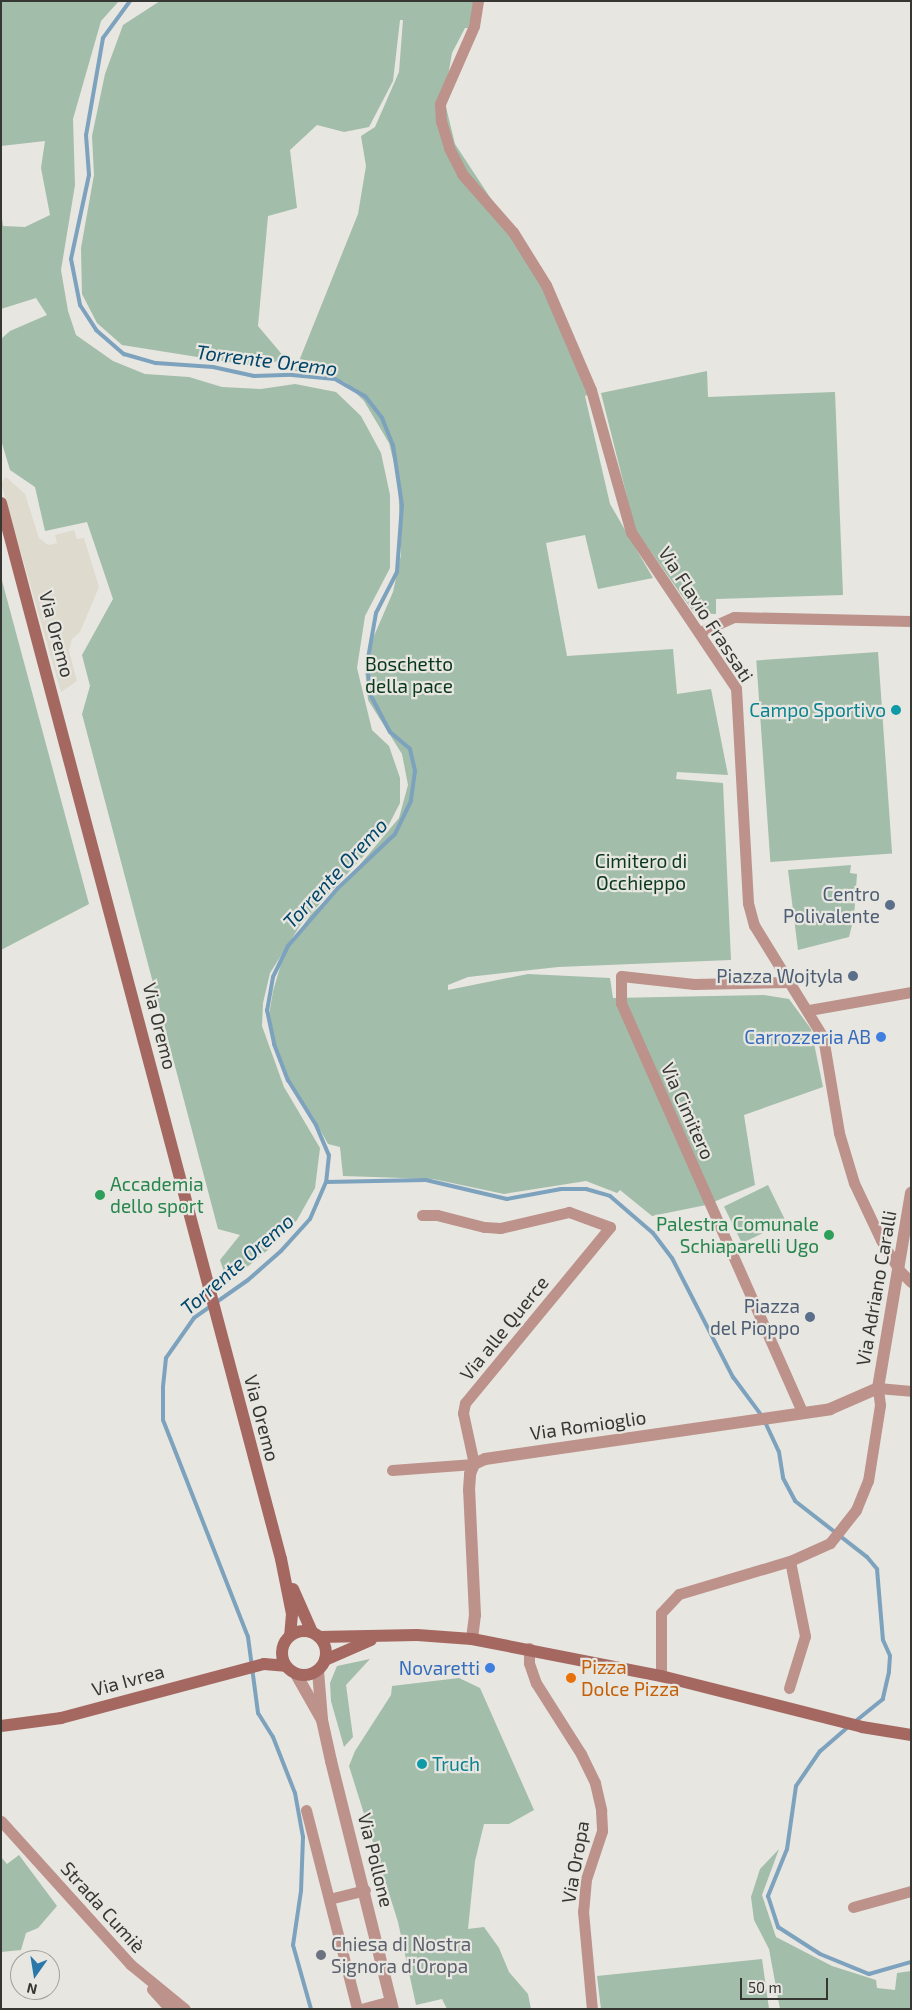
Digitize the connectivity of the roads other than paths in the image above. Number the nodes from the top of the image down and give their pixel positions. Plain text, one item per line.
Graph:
1 (478, 1) edge
2 (1, 503) edge
3 (911, 621) edge
4 (700, 632) junction
5 (790, 982) junction
6 (911, 992) edge
7 (809, 1010) junction
8 (911, 1193) edge
9 (422, 1215) dead end
10 (909, 1215) edge
11 (899, 1270) junction
12 (911, 1282) edge
13 (878, 1388) junction
14 (911, 1391) edge
15 (802, 1412) junction
16 (474, 1464) junction
17 (392, 1470) dead end
18 (280, 1559) junction
19 (790, 1562) junction
20 (316, 1635) junction
21 (378, 1638) junction
22 (472, 1638) junction
23 (286, 1640) junction
24 (529, 1648) junction
25 (264, 1664) junction
26 (285, 1666) junction
27 (321, 1666) junction
28 (296, 1674) junction
29 (661, 1676) junction
30 (789, 1688) dead end
31 (322, 1720) junction
32 (1, 1726) edge
33 (911, 1735) edge
34 (306, 1810) dead end
35 (1, 1821) edge
36 (365, 1890) junction
37 (911, 1892) edge
38 (329, 1899) junction
39 (853, 1907) dead end
40 (130, 1964) junction
41 (392, 2005) edge
42 (170, 2009) edge
43 (185, 2009) edge
44 (357, 2009) edge
45 (361, 2009) edge
46 (592, 2009) edge

1 - 4 street, Via Flavio Frassati
2 - 18 main road, Via Oremo
3 - 4 street
4 - 5 street, Via Flavio Frassati
5 - 7 street, Via Flavio Frassati
5 - 15 street, Via Cimitero
6 - 7 street
7 - 11 street, Via Flavio Frassati
8 - 10 street, Via Adriano Caralli
9 - 16 street, Via alle Querce
10 - 11 street, Via Adriano Caralli
11 - 12 street, Via Flavio Frassati
11 - 13 street, Via Adriano Caralli
13 - 14 street
13 - 15 street, Via Romioglio
13 - 19 street
15 - 16 street, Via Romioglio
16 - 17 street
16 - 22 street
18 - 20 main road, Via Oremo
18 - 23 main road, Via Oremo
19 - 29 street
19 - 30 street
20 - 21 main road
20 - 23 main road
20 - 27 main road
21 - 22 main road
21 - 27 main road
22 - 24 main road
23 - 25 main road
23 - 26 main road
24 - 29 main road
24 - 46 street, Via Oropa
25 - 26 main road, Via Ivrea
25 - 32 main road, Via Ivrea
26 - 28 main road
27 - 28 main road
27 - 31 street, Via Pollone
28 - 31 street, Via Pollone
29 - 33 main road
31 - 36 street, Via Pollone
34 - 38 street
35 - 40 street, Strada Cumiè
36 - 38 street
36 - 41 street, Via Pollone
37 - 39 street
38 - 44 street
40 - 42 street
40 - 43 street, Strada Cumiè
41 - 45 street

